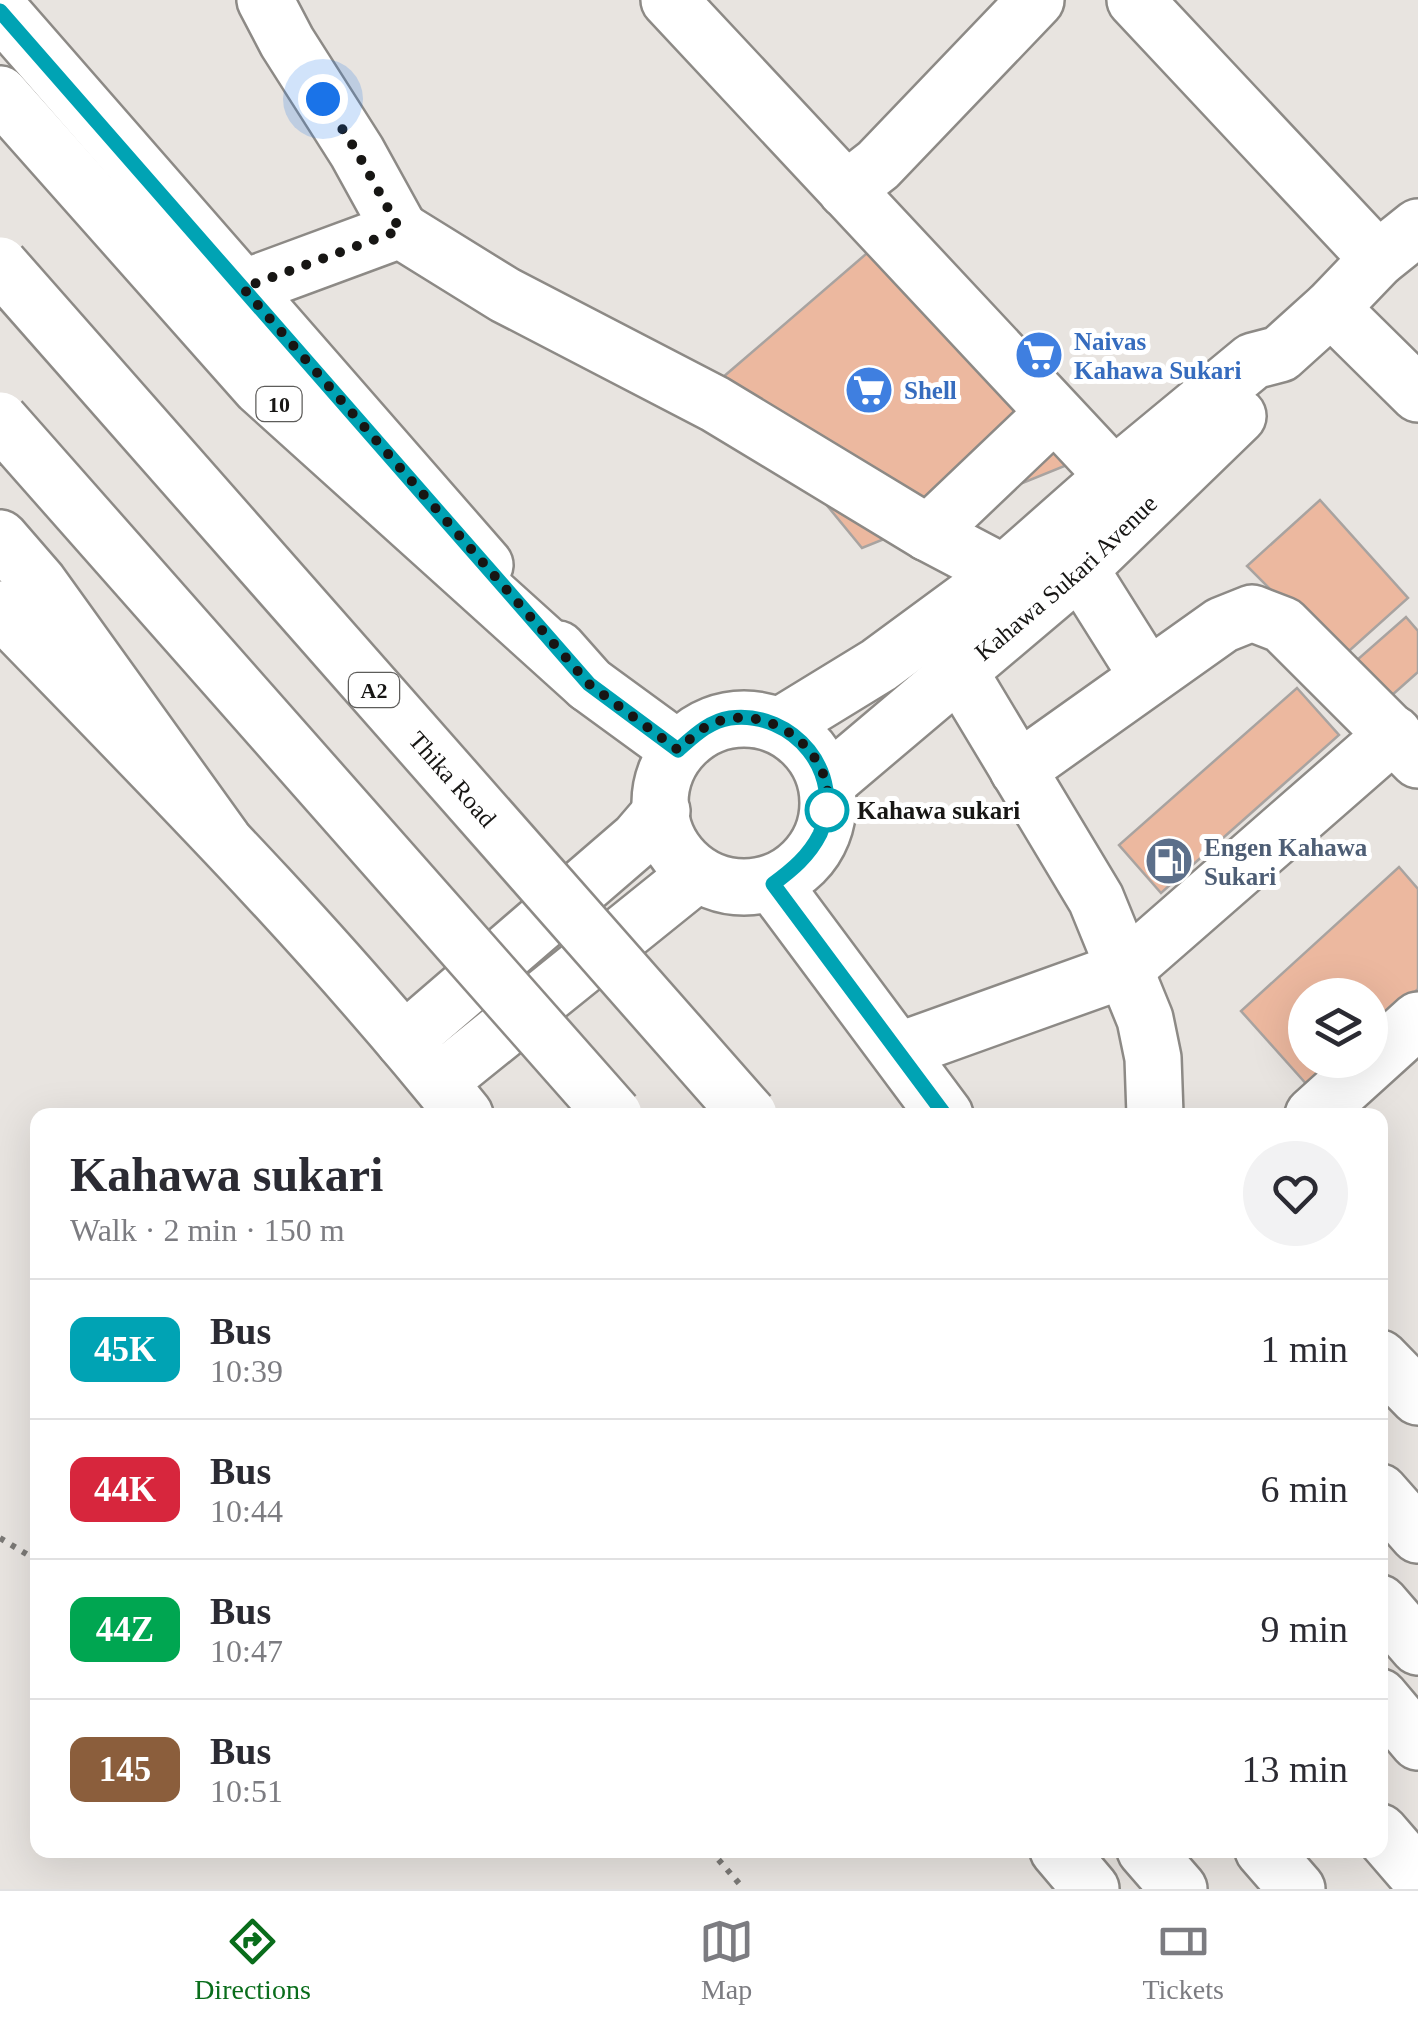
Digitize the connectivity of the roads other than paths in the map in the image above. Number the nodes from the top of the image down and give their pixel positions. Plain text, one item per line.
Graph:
1 (265, 0) edge
2 (669, 0) edge
3 (1036, 0) edge
4 (1135, 0) edge
5 (0, 10) edge
6 (0, 94) edge
7 (846, 190) junction
8 (400, 230) junction
9 (1406, 242) edge
10 (0, 264) edge
11 (243, 288) junction
12 (1331, 308) junction
13 (1280, 354) junction
14 (1418, 394) edge
15 (1054, 412) junction
16 (0, 420) edge
17 (1114, 476) junction
18 (928, 532) junction
19 (0, 538) edge
20 (1080, 569) junction
21 (1004, 573) junction
22 (0, 608) edge
23 (960, 671) junction
24 (1148, 678) junction
25 (589, 684) junction
26 (781, 725) junction
27 (1406, 747) edge
28 (678, 750) junction
29 (1018, 770) junction
30 (828, 783) junction
31 (662, 811) junction
32 (223, 839) junction
33 (697, 874) junction
34 (773, 884) junction
35 (1124, 970) junction
36 (1418, 1020) edge
37 (404, 1040) junction
38 (898, 1052) junction
39 (452, 1099) edge
40 (608, 1108) edge
41 (743, 1108) edge
42 (940, 1108) edge
43 (1158, 1108) edge
44 (1321, 1108) edge
45 (1388, 1366) edge
46 (1418, 1396) edge
47 (1388, 1501) edge
48 (1418, 1535) edge
49 (1388, 1550) edge
50 (1418, 1550) edge
51 (1388, 1612) edge
52 (1418, 1647) edge
53 (1388, 1707) edge
54 (1418, 1742) edge
55 (1388, 1841) edge
56 (1065, 1858) edge
57 (1151, 1858) edge
58 (1418, 1876) edge
59 (1090, 1889) edge
60 (1179, 1889) edge

1 - 8 main road
2 - 7 main road
3 - 7 main road
4 - 9 main road
5 - 11 main road
6 - 25 main road, 10
7 - 15 main road
8 - 11 main road
8 - 18 main road
9 - 12 main road, Kahawa Sukari Avenue
10 - 41 main road, Thika Road / A2, bridge
11 - 25 main road
12 - 13 main road, Kahawa Sukari Avenue
12 - 14 main road
13 - 17 main road, Kahawa Sukari Avenue
13 - 20 main road, Kahawa Sukari Avenue
15 - 17 main road
15 - 18 main road
16 - 40 main road, bridge
17 - 21 main road, Kahawa Sukari Avenue
18 - 21 main road
19 - 32 main road
20 - 23 main road, Kahawa Sukari Avenue
20 - 24 main road
21 - 26 main road, Kahawa Sukari Avenue
22 - 32 main road
23 - 29 main road
23 - 30 main road, Kahawa Sukari Avenue
24 - 27 main road
24 - 29 main road
25 - 28 main road
26 - 28 main road
26 - 30 main road
27 - 35 main road
28 - 31 main road
29 - 35 main road
30 - 34 main road
31 - 33 main road
31 - 37 main road
32 - 37 main road
33 - 34 main road
33 - 39 main road
34 - 38 main road
35 - 38 main road
35 - 43 main road
36 - 44 main road
37 - 39 main road
38 - 42 main road
45 - 46 main road
47 - 48 main road
49 - 50 main road
51 - 52 main road
53 - 54 main road
55 - 58 main road
56 - 59 main road
57 - 60 main road

